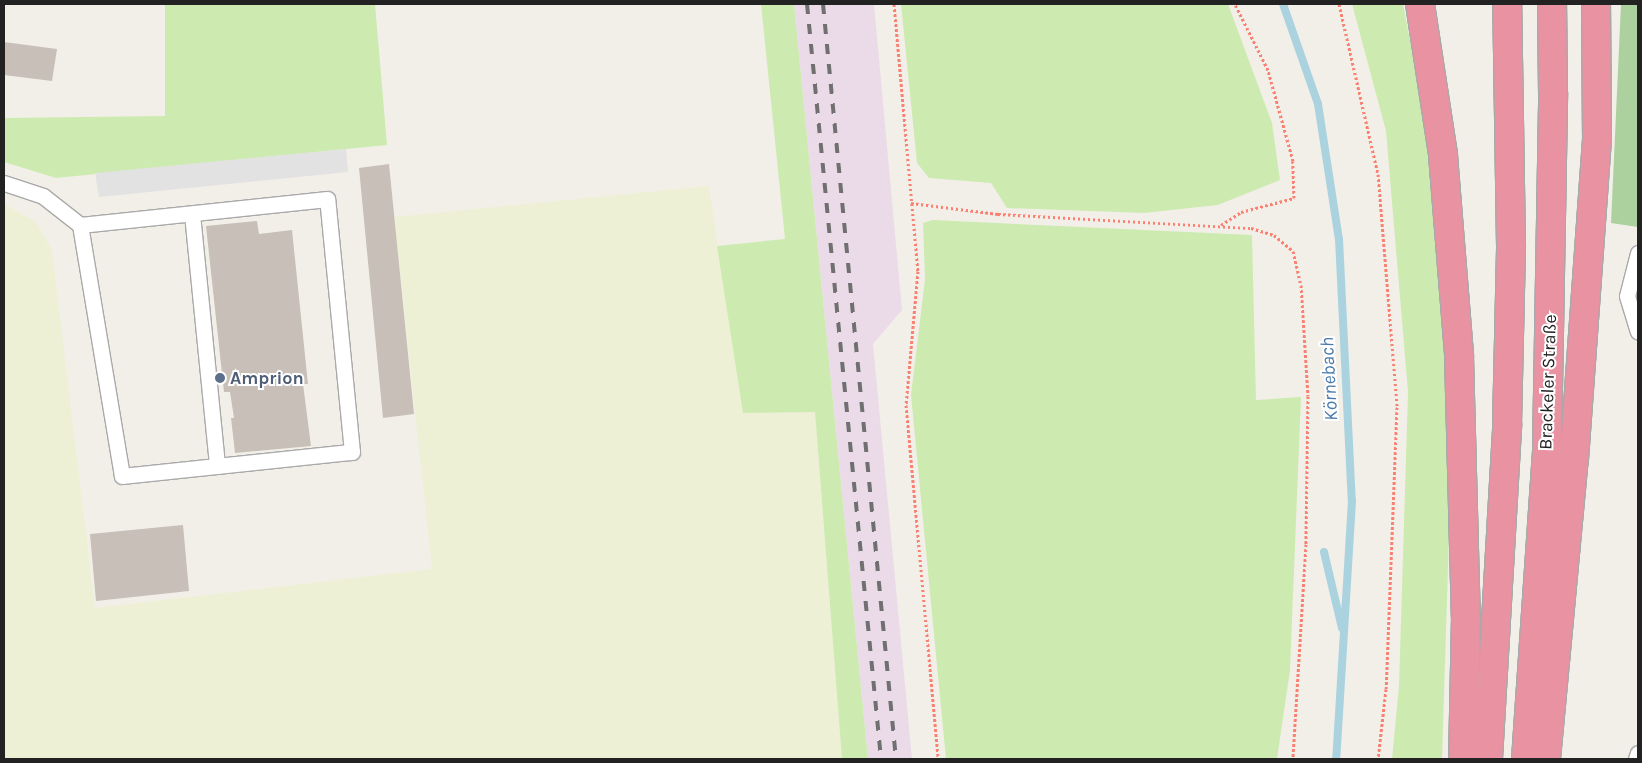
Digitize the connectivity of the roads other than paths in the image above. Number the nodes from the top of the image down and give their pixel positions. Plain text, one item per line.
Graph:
1 (1420, 4) edge
2 (1508, 4) edge
3 (1552, 4) edge
4 (1596, 4) edge
5 (4, 183) edge
6 (192, 214) junction
7 (80, 226) junction
8 (1638, 253) edge
9 (1638, 331) edge
10 (218, 466) junction
11 (1638, 754) edge
12 (1463, 759) edge
13 (1488, 759) edge
14 (1526, 759) edge
15 (1546, 759) edge
16 (1636, 759) edge

1 - 12 highway
2 - 13 highway
3 - 14 highway, Brackeler Straße
4 - 15 highway
5 - 7 lane
6 - 7 lane
6 - 10 lane
6 - 10 lane
7 - 10 lane
8 - 9 lane
11 - 16 lane

